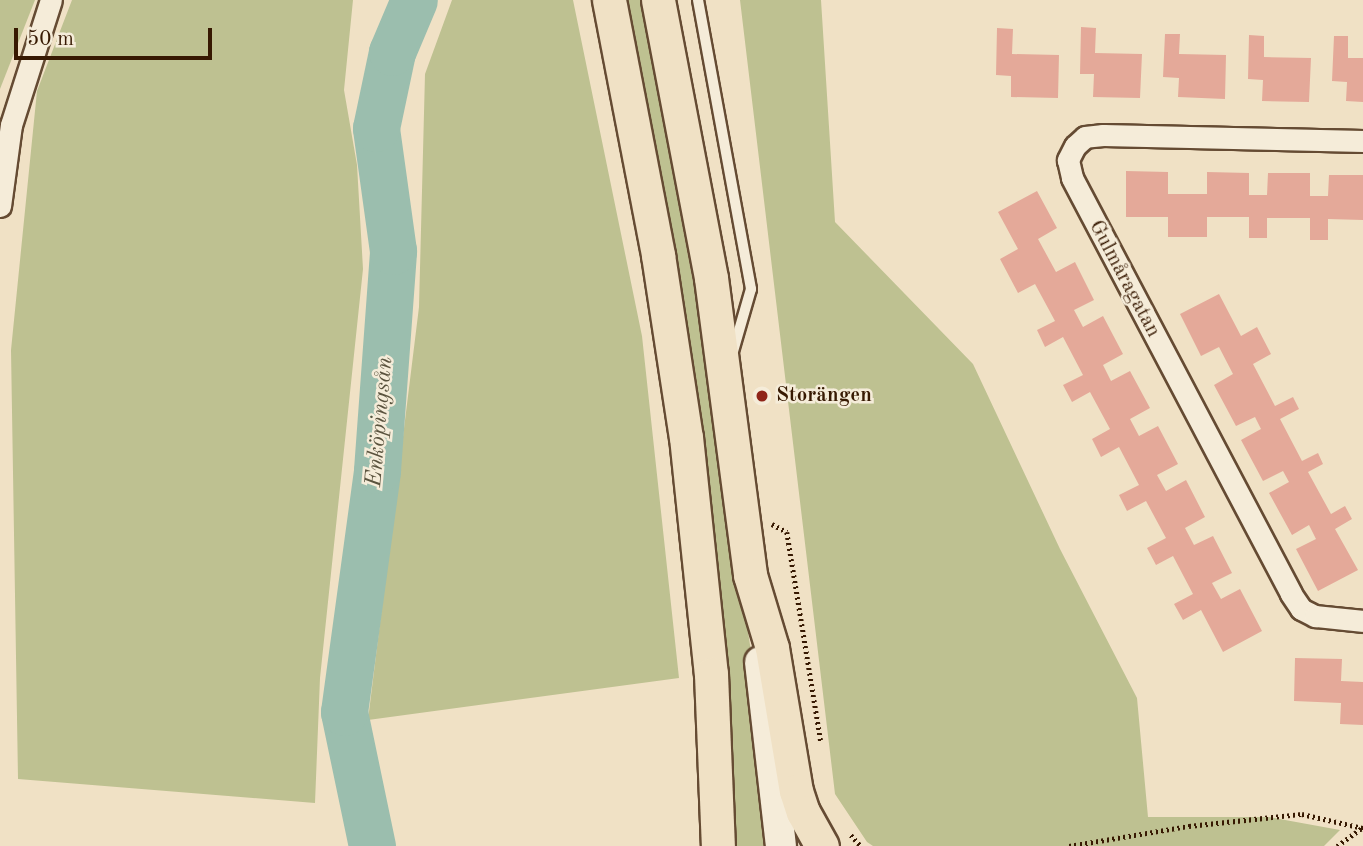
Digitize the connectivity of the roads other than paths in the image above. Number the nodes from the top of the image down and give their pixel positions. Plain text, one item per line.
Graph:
1 (51, 0) edge
2 (609, 0) edge
3 (658, 0) edge
4 (698, 0) edge
5 (1363, 141) edge
6 (0, 206) edge
7 (725, 381) junction
8 (750, 575) junction
9 (1363, 621) edge
10 (718, 846) edge
11 (780, 846) edge
12 (822, 846) edge

1 - 6 street
2 - 10 main road
3 - 7 main road
4 - 7 lane
5 - 9 street, Gulmåragatan
7 - 8 main road
8 - 11 main road
8 - 12 main road

